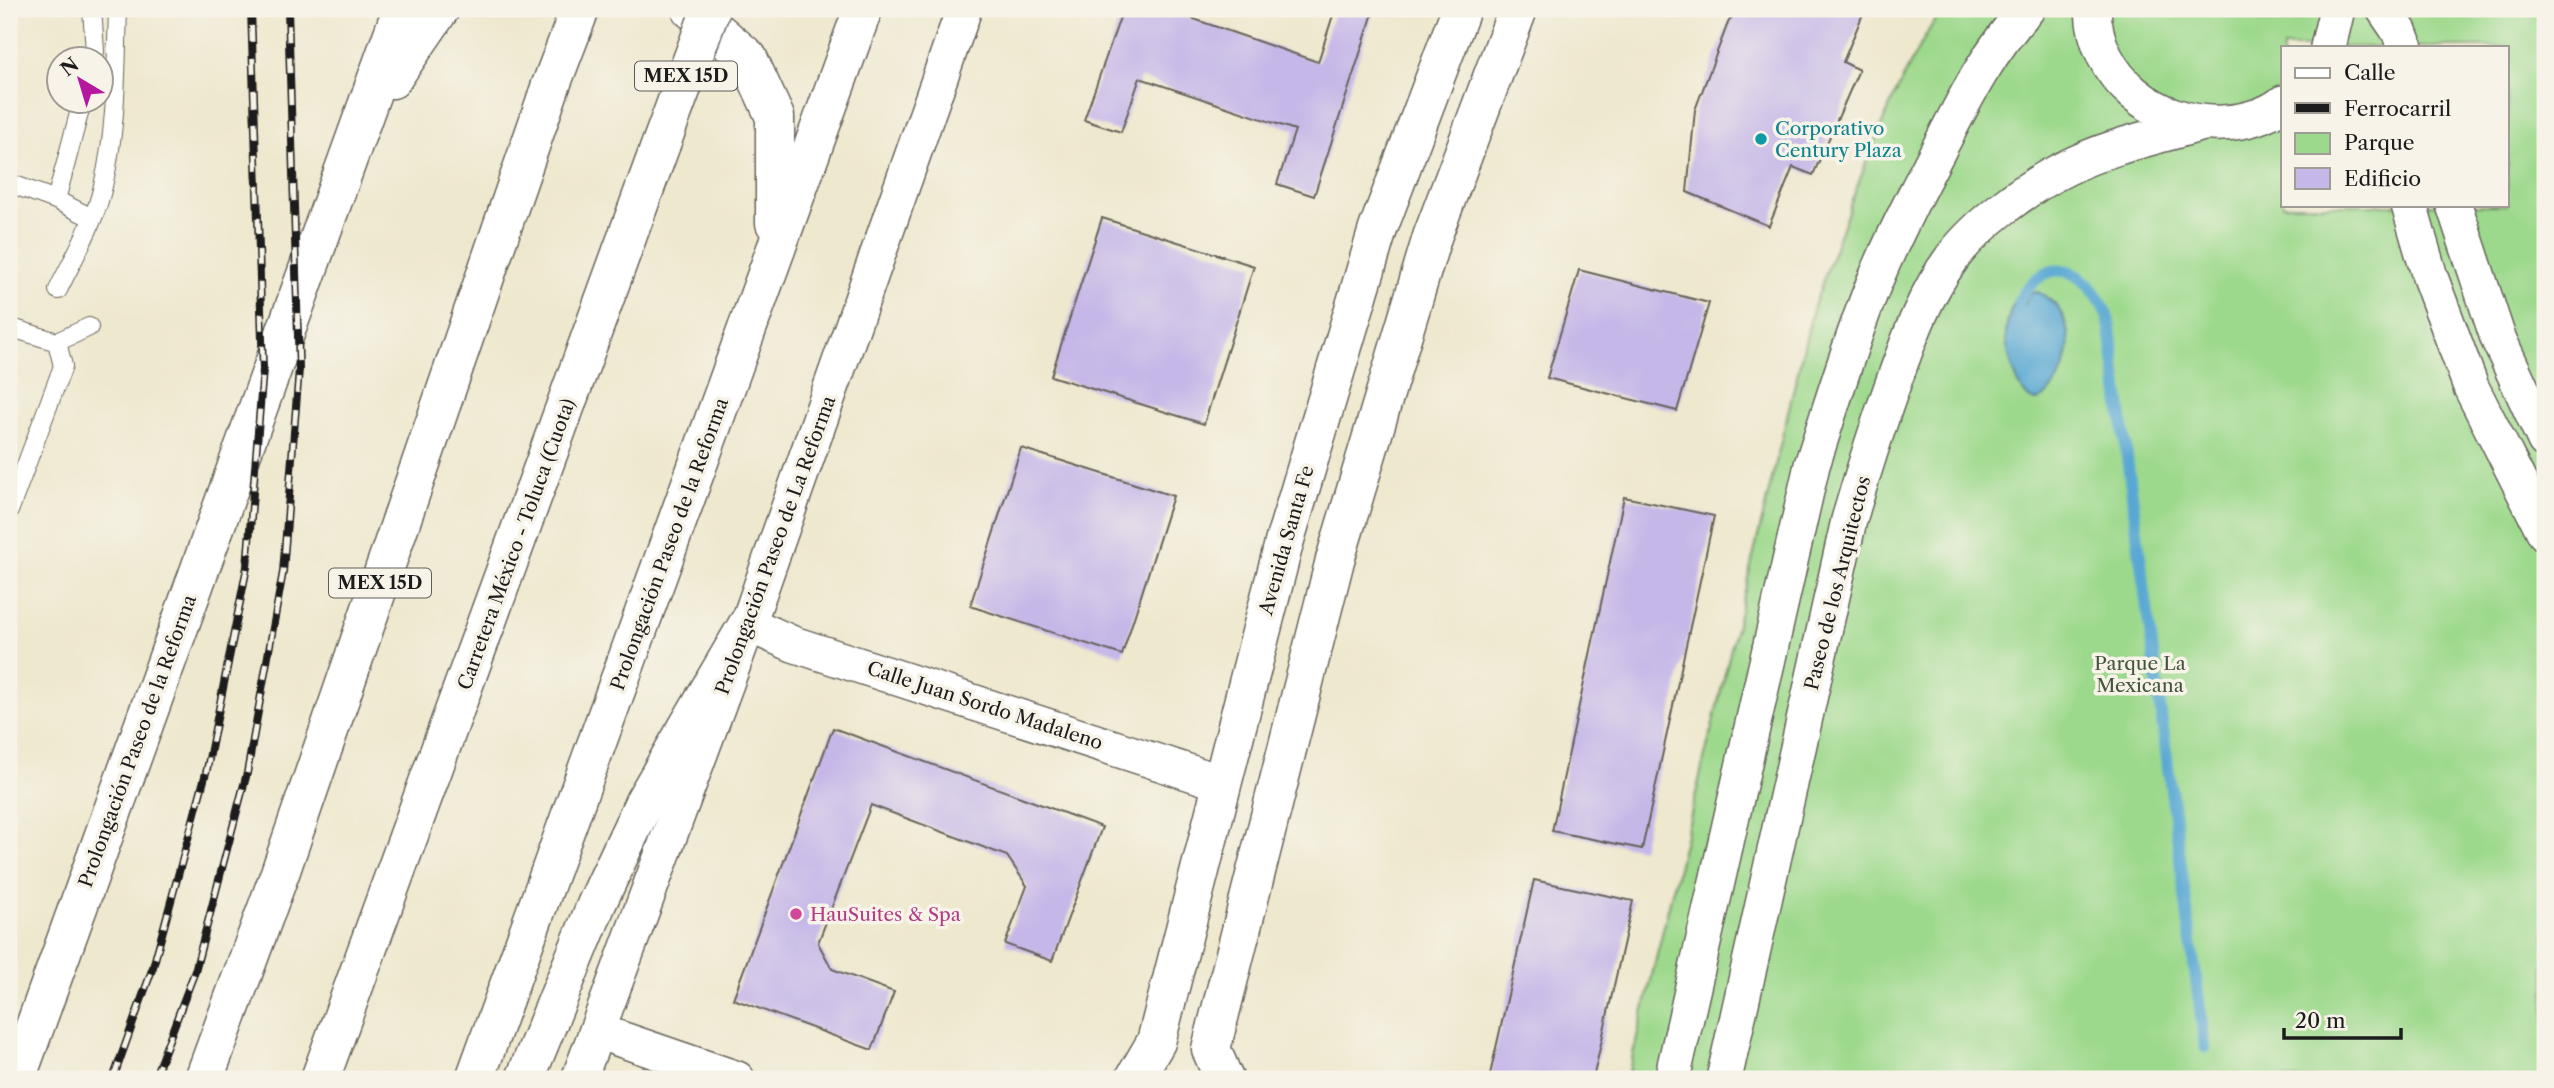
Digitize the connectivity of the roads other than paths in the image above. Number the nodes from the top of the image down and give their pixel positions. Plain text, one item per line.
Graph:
1 (92, 9) edge
2 (118, 9) edge
3 (402, 9) edge
4 (440, 9) edge
5 (580, 9) edge
6 (691, 9) edge
7 (711, 9) edge
8 (863, 9) edge
9 (964, 9) edge
10 (1461, 9) edge
11 (1518, 9) edge
12 (2027, 9) edge
13 (2093, 9) edge
14 (2337, 9) edge
15 (2384, 9) edge
16 (95, 46) edge
17 (2328, 46) edge
18 (2405, 46) edge
19 (2281, 104) edge
20 (78, 116) edge
21 (2281, 117) edge
22 (2239, 122) junction
23 (2200, 124) junction
24 (357, 130) junction
25 (9, 183) edge
26 (56, 200) junction
27 (2409, 206) edge
28 (2454, 206) edge
29 (92, 218) junction
30 (775, 250) junction
31 (58, 290) dead end
32 (9, 327) edge
33 (89, 327) dead end
34 (57, 342) junction
35 (2545, 440) edge
36 (9, 511) edge
37 (2545, 533) edge
38 (748, 624) junction
39 (1222, 783) junction
40 (597, 1031) junction
41 (1682, 1077) edge
42 (16, 1079) edge
43 (204, 1079) edge
44 (320, 1079) edge
45 (475, 1079) edge
46 (525, 1079) edge
47 (579, 1079) edge
48 (737, 1079) edge
49 (1136, 1079) edge
50 (1224, 1079) edge
51 (1724, 1079) edge

1 - 16 lane
2 - 29 lane
3 - 24 main road, Prolongación Paseo de la Reforma
4 - 24 main road
5 - 43 main road, MEX 15D
6 - 30 main road
7 - 44 main road, Carretera México - Toluca (Cuota) / MEX 15D, bridge
8 - 30 main road, Prolongación Paseo de la Reforma
9 - 38 street, Prolongación Paseo de La Reforma
10 - 39 main road, Avenida Santa Fe
11 - 50 main road
12 - 41 street
13 - 23 street
14 - 17 street
15 - 18 street
19 - 22 street
20 - 26 lane
21 - 22 street
22 - 23 street
23 - 51 street, Paseo de los Arquitectos
24 - 42 main road, Prolongación Paseo de la Reforma
25 - 26 lane
26 - 29 lane
27 - 37 street
28 - 35 street
29 - 31 lane
30 - 45 main road, Prolongación Paseo de la Reforma
32 - 34 lane
33 - 34 lane
34 - 36 lane
38 - 39 street, Calle Juan Sordo Madaleno
38 - 40 street, Prolongación Paseo de La Reforma
38 - 46 main road
39 - 49 main road, Avenida Santa Fe
40 - 47 street, Prolongación Paseo de La Reforma
40 - 48 street

